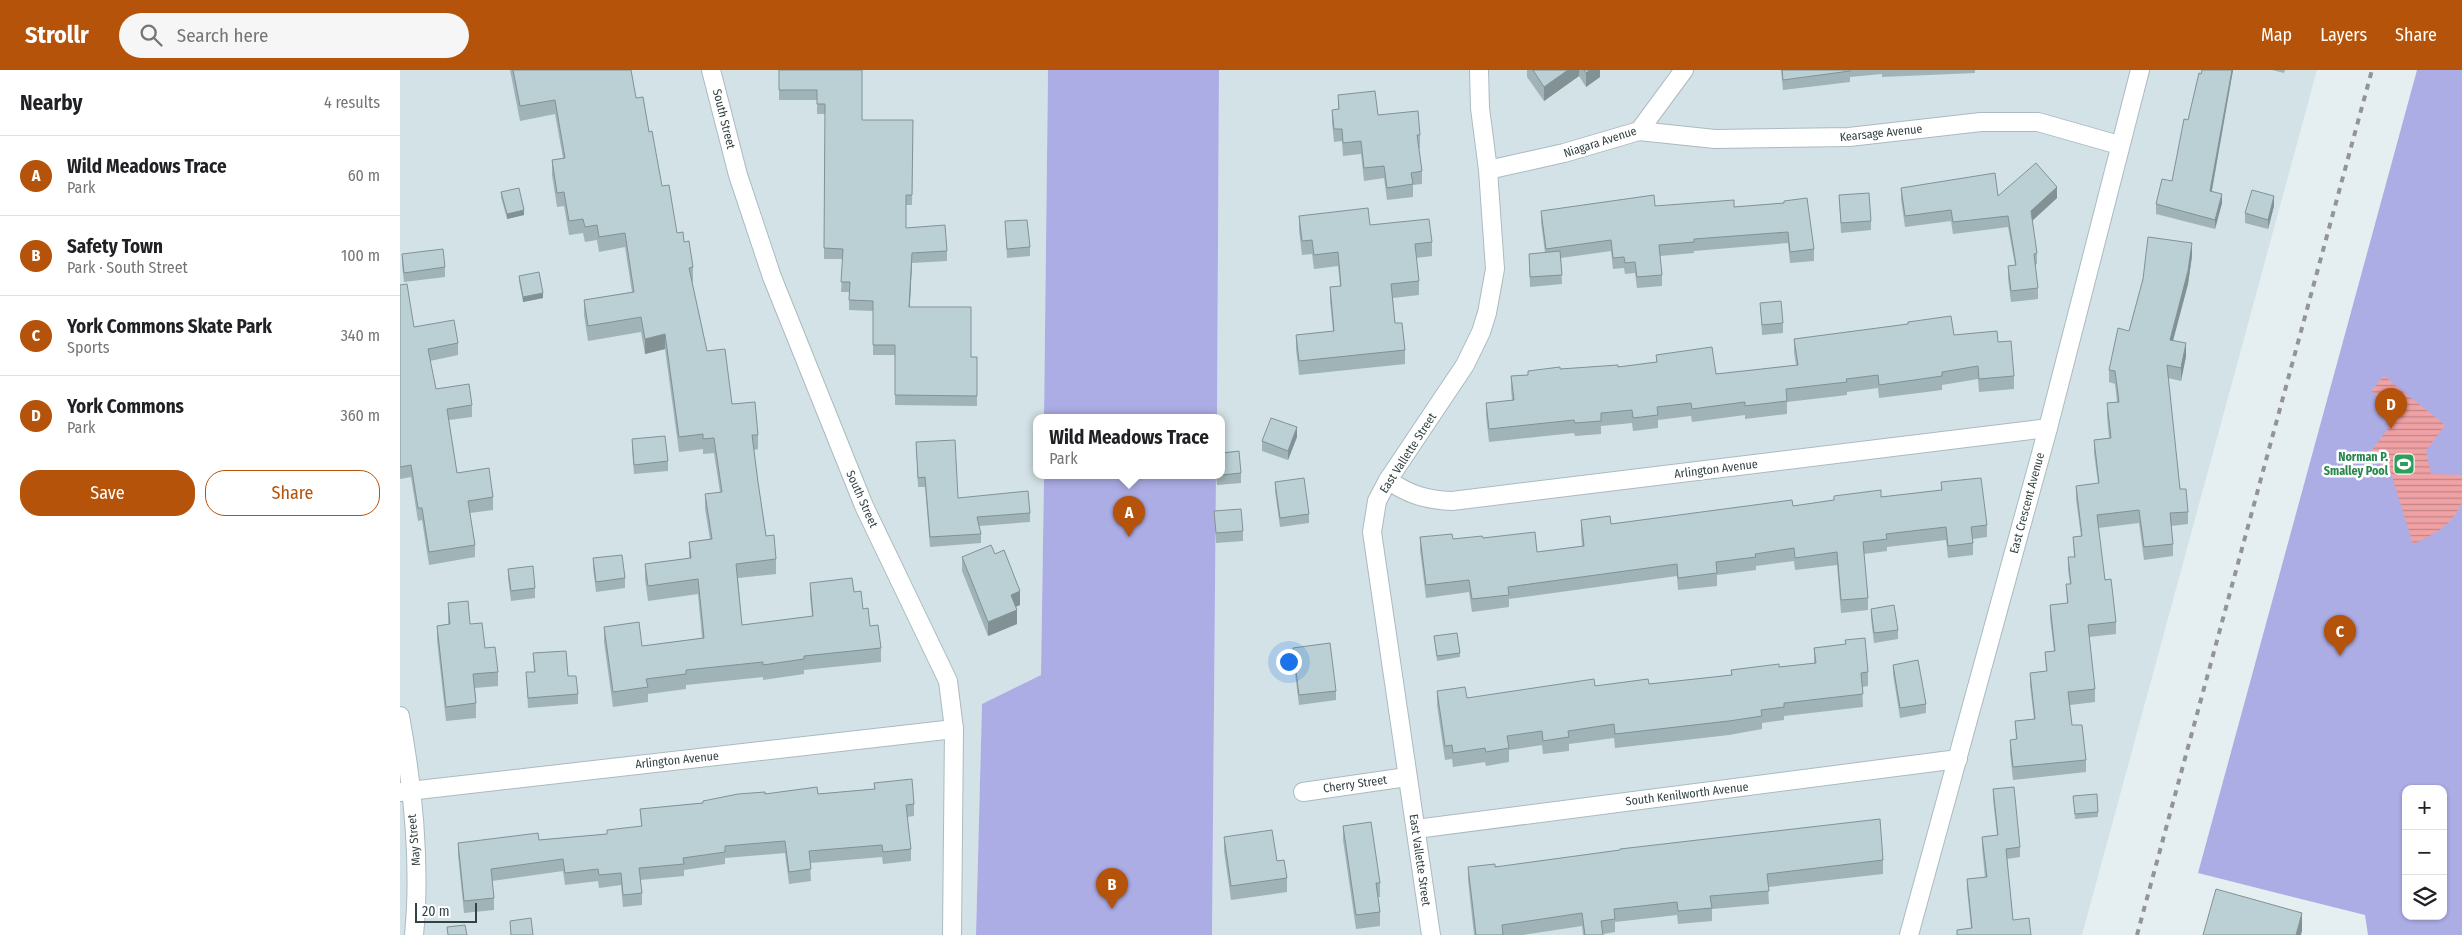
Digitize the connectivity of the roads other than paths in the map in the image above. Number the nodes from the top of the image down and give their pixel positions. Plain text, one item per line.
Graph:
1 (711, 70) edge
2 (1479, 70) edge
3 (1684, 70) edge
4 (2140, 70) edge
5 (1640, 131) junction
6 (2119, 146) junction
7 (1488, 170) junction
8 (2048, 428) junction
9 (1388, 480) junction
10 (400, 716) edge
11 (954, 729) junction
12 (1958, 758) junction
13 (1407, 778) junction
14 (405, 791) edge
15 (1303, 792) dead end
16 (1416, 829) junction
17 (414, 935) edge
18 (952, 935) edge
19 (1431, 935) edge
20 (1909, 935) edge

1 - 11 street, South Street
2 - 7 street, East Vallette Street
3 - 5 street, Niagara Avenue
4 - 6 street, East Crescent Avenue
5 - 6 street, Kearsage Avenue
5 - 7 street, Niagara Avenue
6 - 8 street, East Crescent Avenue
7 - 9 street, East Vallette Street
8 - 9 street, Arlington Avenue
8 - 12 street, East Crescent Avenue
9 - 13 street, East Vallette Street
10 - 14 street, May Street
11 - 14 street, Arlington Avenue
11 - 18 street, South Street
12 - 16 street, South Kenilworth Avenue
12 - 20 street, East Crescent Avenue
13 - 15 street, Cherry Street
13 - 16 street, East Vallette Street
14 - 17 street, May Street
16 - 19 street, East Vallette Street

